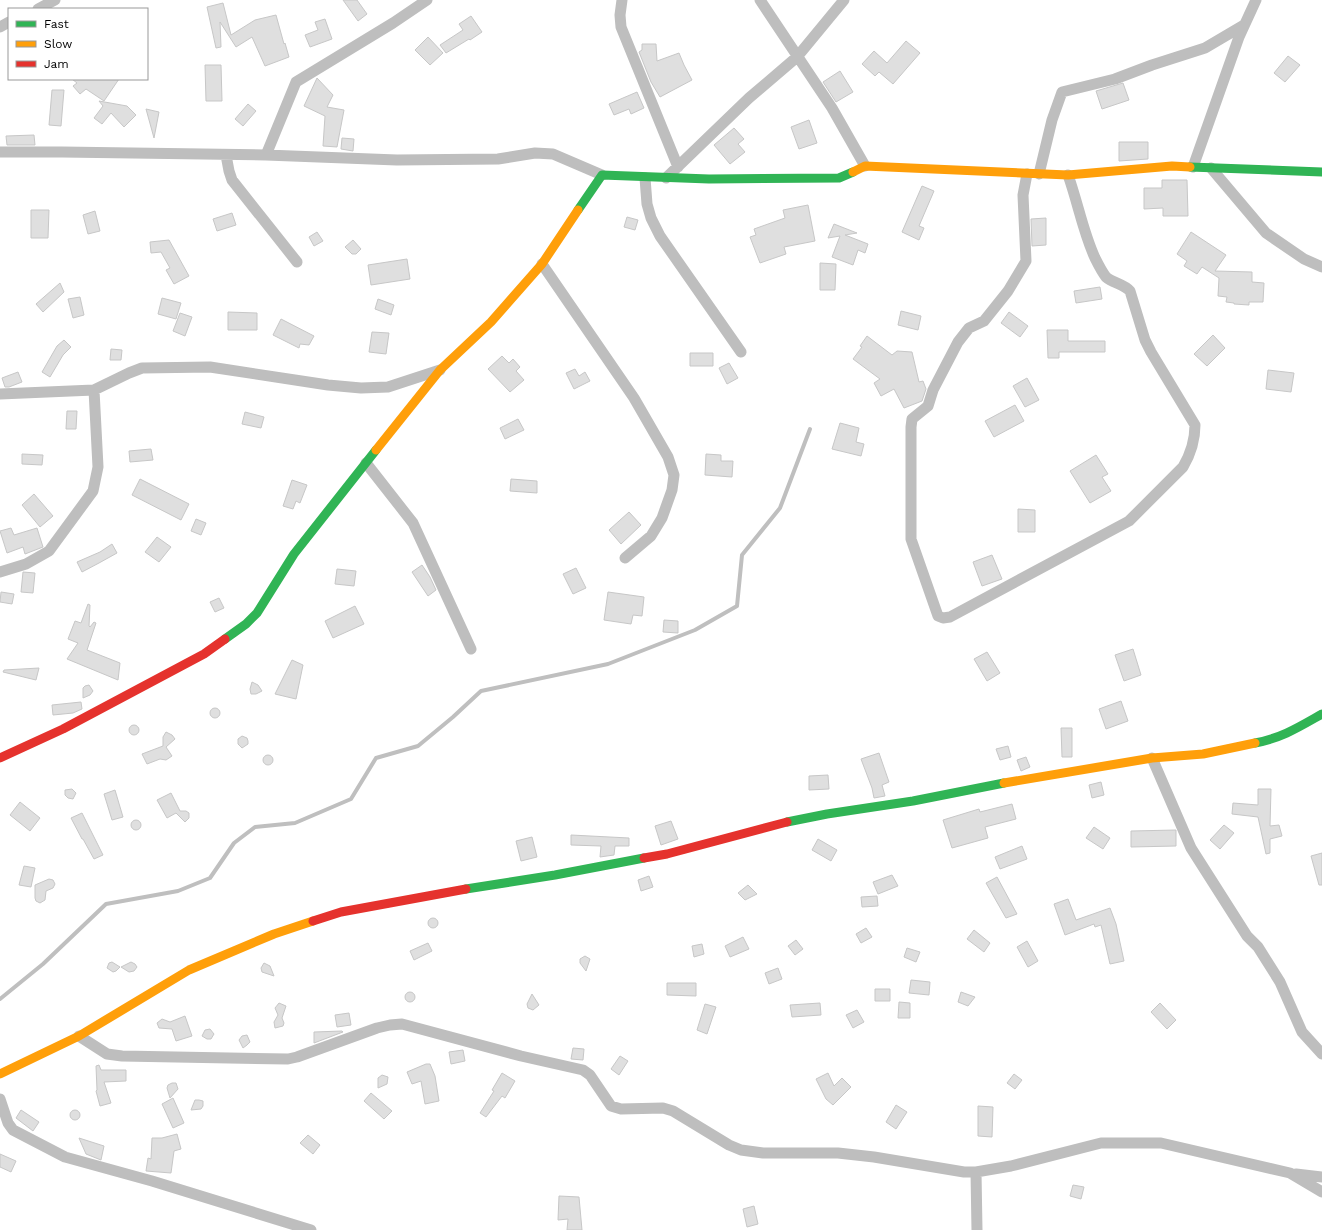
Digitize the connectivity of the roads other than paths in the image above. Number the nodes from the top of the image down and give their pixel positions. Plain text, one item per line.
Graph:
1 (55, 0) edge
2 (426, 0) edge
3 (622, 0) edge
4 (760, 0) edge
5 (844, 0) edge
6 (1256, 0) edge
7 (41, 5) edge
8 (1244, 26) junction
9 (797, 57) junction
10 (0, 152) edge
11 (226, 155) junction
12 (266, 155) junction
13 (864, 166) junction
14 (678, 167) junction
15 (1193, 167) junction
16 (1211, 168) junction
17 (1322, 172) edge
18 (1027, 174) junction
19 (1039, 174) junction
20 (602, 175) junction
21 (1068, 175) junction
22 (645, 178) junction
23 (666, 178) junction
24 (297, 262) dead end
25 (542, 264) junction
26 (1322, 267) edge
27 (741, 352) dead end
28 (440, 370) junction
29 (94, 390) junction
30 (0, 394) edge
31 (366, 463) junction
32 (626, 558) dead end
33 (0, 572) edge
34 (471, 649) dead end
35 (1322, 714) edge
36 (0, 758) edge
37 (1152, 758) junction
38 (79, 1036) junction
39 (1322, 1054) edge
40 (0, 1074) edge
41 (0, 1099) edge
42 (976, 1172) junction
43 (1290, 1173) junction
44 (1322, 1177) edge
45 (1322, 1192) edge
46 (310, 1230) edge
47 (977, 1230) edge

1 - 7 street
2 - 12 street
3 - 14 street
4 - 9 street
5 - 9 street
6 - 8 street
8 - 15 street
8 - 19 street
9 - 13 street
9 - 14 street
10 - 11 street
11 - 12 street
11 - 24 street
12 - 20 street
13 - 18 street
13 - 23 street
14 - 23 street
15 - 16 street
15 - 21 street
16 - 17 street
16 - 26 street
18 - 19 street
18 - 21 street
19 - 21 street
20 - 22 street
20 - 25 street
22 - 23 street
22 - 27 street
25 - 28 street
25 - 32 street
28 - 29 street
28 - 31 street
29 - 30 street
29 - 33 street
31 - 34 street
31 - 36 street
35 - 37 street
37 - 38 street
37 - 39 street
38 - 40 street
38 - 42 street
41 - 46 street
42 - 43 street
42 - 47 street
43 - 44 street
43 - 45 street

